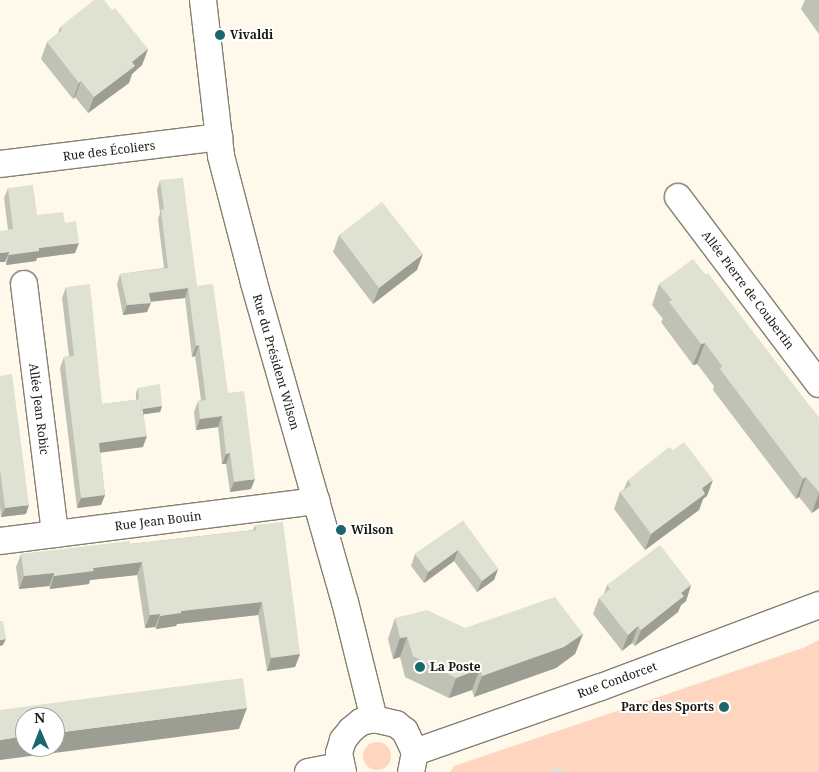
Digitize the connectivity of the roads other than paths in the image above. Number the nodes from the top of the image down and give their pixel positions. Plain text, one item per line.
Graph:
1 (203, 0) edge
2 (219, 137) junction
3 (0, 164) edge
4 (678, 196) dead end
5 (24, 284) dead end
6 (819, 384) edge
7 (316, 501) junction
8 (55, 534) junction
9 (0, 541) edge
10 (819, 605) edge
11 (374, 719) junction
12 (413, 762) edge
13 (342, 769) edge
14 (308, 772) edge

1 - 2 street, Rue du Président Wilson
2 - 3 street, Rue des Écoliers
2 - 7 street, Rue du Président Wilson
4 - 6 street, Allée Pierre de Coubertin
5 - 8 street, Allée Jean Robic
7 - 8 street, Rue Jean Bouin
7 - 11 street, Rue du Président Wilson
8 - 9 street, Rue Jean Bouin
10 - 12 street, Rue Condorcet
11 - 12 street
11 - 13 street
13 - 14 street

